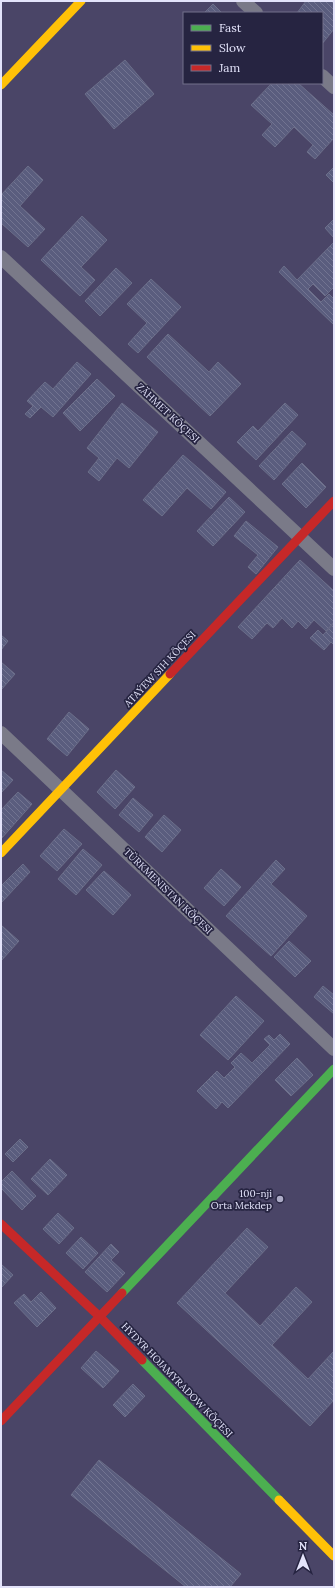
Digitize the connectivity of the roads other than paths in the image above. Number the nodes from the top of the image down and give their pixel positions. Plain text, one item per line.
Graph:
1 (81, 1) edge
2 (243, 1) edge
3 (255, 12) edge
4 (323, 77) edge
5 (1, 85) edge
6 (334, 87) edge
7 (1, 257) edge
8 (334, 501) edge
9 (300, 537) junction
10 (334, 569) edge
11 (1, 733) edge
12 (61, 789) junction
13 (1, 852) edge
14 (334, 1049) edge
15 (334, 1069) edge
16 (1, 1224) edge
17 (100, 1317) junction
18 (1, 1422) edge
19 (334, 1556) edge

1 - 5 street
2 - 3 street
4 - 6 street
7 - 9 street, ZÄHMET KÖÇESI
8 - 9 street, ATAÝEW SIH KÖÇESI
9 - 10 street, ZÄHMET KÖÇESI
9 - 12 street, ATAÝEW SIH KÖÇESI
11 - 12 street, TÜRKMENISTAN KÖÇESI
12 - 13 street, ATAÝEW SIH KÖÇESI
12 - 14 street, TÜRKMENISTAN KÖÇESI
15 - 17 street
16 - 17 street, HYDYR HOJAMYRADOW KÖÇESI
17 - 18 street
17 - 19 street, HYDYR HOJAMYRADOW KÖÇESI

